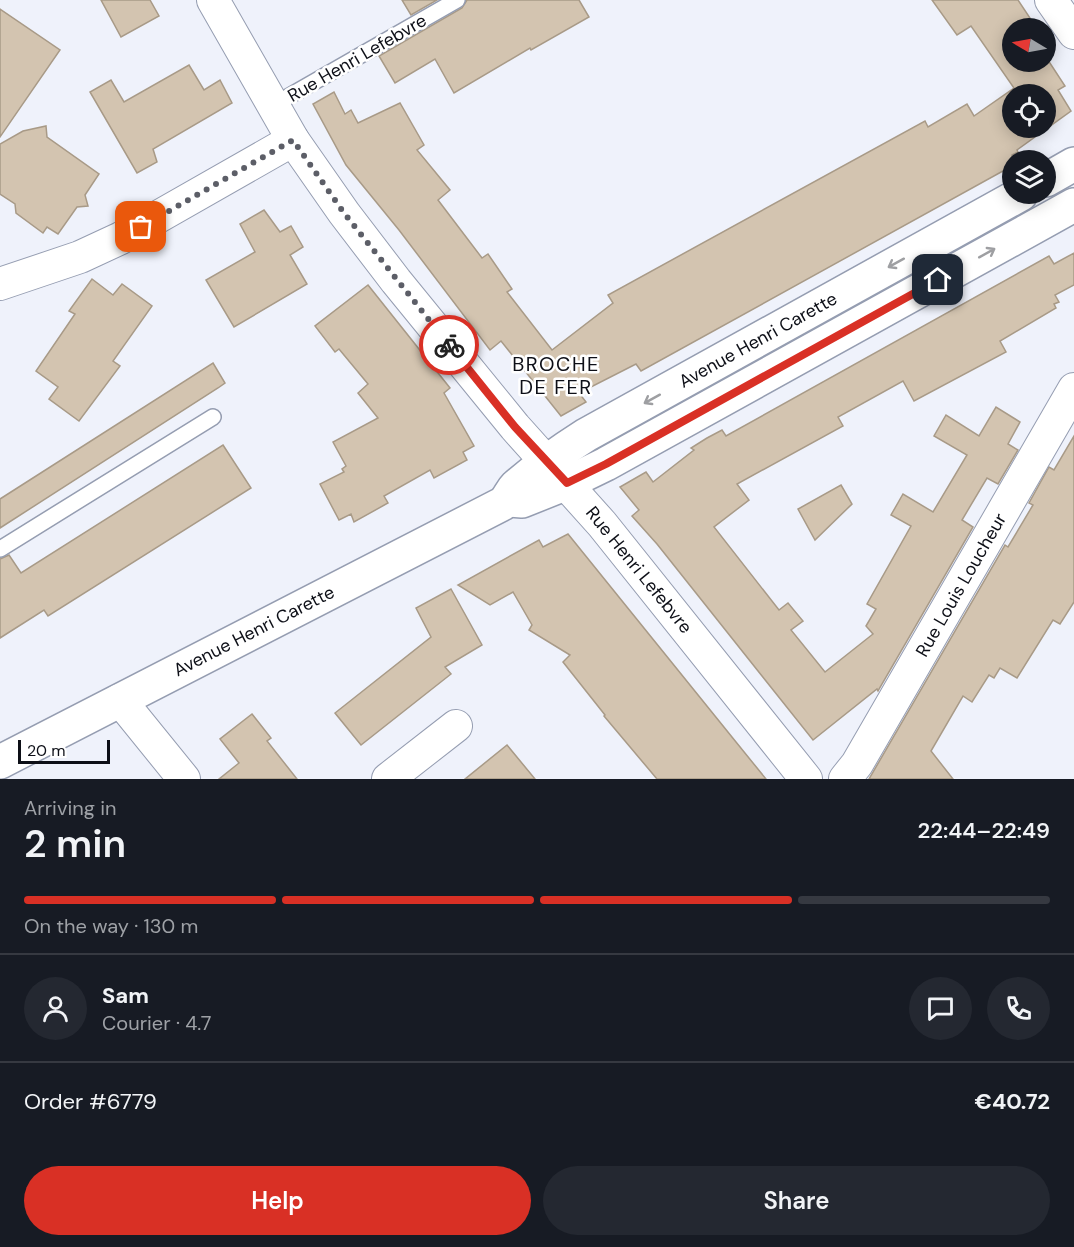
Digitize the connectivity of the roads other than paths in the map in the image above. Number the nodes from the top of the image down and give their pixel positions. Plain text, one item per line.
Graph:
1 (213, 0) edge
2 (457, 0) edge
3 (1051, 0) edge
4 (439, 5) edge
5 (1074, 33) edge
6 (272, 106) junction
7 (293, 140) junction
8 (1074, 164) edge
9 (1056, 174) edge
10 (1003, 204) edge
11 (1074, 205) edge
12 (0, 284) edge
13 (842, 293) junction
14 (861, 323) junction
15 (1074, 389) edge
16 (213, 417) dead end
17 (557, 472) junction
18 (0, 549) edge
19 (120, 700) junction
20 (456, 726) dead end
21 (0, 762) edge
22 (184, 779) edge
23 (388, 779) edge
24 (806, 779) edge
25 (845, 779) edge

1 - 6 street, Rue Henri Lefebvre
2 - 4 lane, Rue Henri Lefebvre
3 - 5 street
4 - 6 lane, Rue Henri Lefebvre
6 - 7 street, Rue Henri Lefebvre
7 - 12 street
7 - 17 street, Rue Henri Lefebvre
8 - 9 street
10 -> 13 street, Avenue Henri Carette
14 -> 11 street, Avenue Henri Carette
13 - 14 street
13 -> 17 street, Avenue Henri Carette
14 - 17 street, Avenue Henri Carette
15 - 25 street, Rue Louis Loucheur
16 - 18 lane
17 - 19 street, Avenue Henri Carette
17 - 24 street, Rue Henri Lefebvre
19 - 21 street, Avenue Henri Carette
19 - 22 street
20 - 23 street

